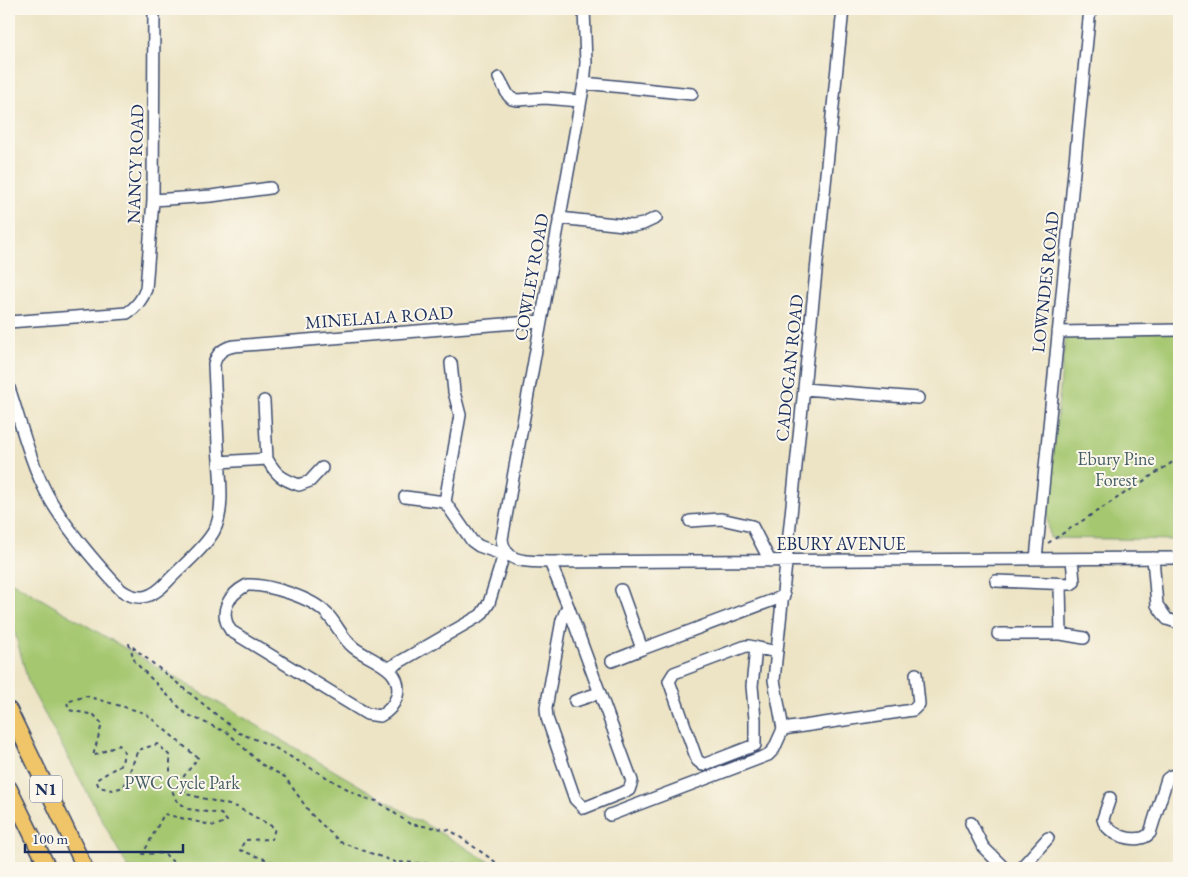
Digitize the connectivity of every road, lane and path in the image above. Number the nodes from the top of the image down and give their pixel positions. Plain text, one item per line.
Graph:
1 (154, 9) edge
2 (584, 9) edge
3 (843, 9) edge
4 (1090, 9) edge
5 (499, 78) dead end
6 (584, 83) junction
7 (692, 94) dead end
8 (580, 101) junction
9 (270, 188) dead end
10 (153, 200) junction
11 (559, 218) junction
12 (656, 218) dead end
13 (541, 321) junction
14 (9, 322) edge
15 (1179, 330) edge
16 (1058, 332) junction
17 (451, 363) dead end
18 (9, 388) edge
19 (804, 390) junction
20 (918, 398) dead end
21 (264, 401) dead end
22 (1179, 458) edge
23 (268, 459) junction
24 (219, 462) junction
25 (322, 468) dead end
26 (405, 497) dead end
27 (445, 502) junction
28 (690, 521) dead end
29 (505, 553) junction
30 (1037, 554) junction
31 (1153, 558) junction
32 (1179, 558) edge
33 (1072, 559) junction
34 (770, 560) junction
35 (787, 560) junction
36 (550, 562) junction
37 (996, 581) dead end
38 (1060, 584) junction
39 (622, 590) dead end
40 (784, 596) junction
41 (568, 606) junction
42 (1179, 623) edge
43 (998, 634) dead end
44 (1061, 634) junction
45 (1084, 638) dead end
46 (756, 648) junction
47 (642, 649) junction
48 (777, 652) junction
49 (612, 661) dead end
50 (389, 668) junction
51 (916, 674) dead end
52 (599, 693) junction
53 (575, 701) dead end
54 (9, 710) edge
55 (783, 729) junction
56 (1179, 774) edge
57 (9, 788) edge
58 (1110, 798) dead end
59 (610, 815) dead end
60 (972, 822) dead end
61 (1048, 838) dead end
62 (48, 868) edge
63 (85, 868) edge
64 (179, 868) edge
65 (282, 868) edge
66 (314, 868) edge
67 (319, 868) edge
68 (483, 868) edge
69 (504, 868) edge
70 (1004, 868) edge
71 (1021, 868) edge

1 - 10 street, NANCY ROAD
2 - 6 street, COWLEY ROAD
3 - 19 street, CADOGAN ROAD
4 - 16 street, LOWNDES ROAD
5 - 8 street
6 - 7 street
6 - 8 street, COWLEY ROAD
8 - 11 street, COWLEY ROAD
9 - 10 street
10 - 14 street, NANCY ROAD
11 - 12 street
11 - 13 street, COWLEY ROAD
13 - 24 street, MINELALA ROAD
13 - 29 street, COWLEY ROAD
15 - 16 street
16 - 30 street, LOWNDES ROAD
17 - 27 street
18 - 24 street
19 - 20 street
19 - 35 street, CADOGAN ROAD
21 - 23 street
22 - 30 path
23 - 24 street
23 - 25 street
26 - 27 street
27 - 29 street, EBURY AVENUE
28 - 34 street
29 - 36 street, EBURY AVENUE
29 - 50 street, COWLEY ROAD
30 - 33 street, EBURY AVENUE
30 - 35 street, EBURY AVENUE
31 - 32 street, EBURY AVENUE
31 - 33 street, EBURY AVENUE
31 - 42 street
33 - 38 street
34 - 35 street, EBURY AVENUE
34 - 36 street, EBURY AVENUE
35 - 40 street, CADOGAN ROAD
36 - 41 street
37 - 38 street
38 - 44 street
39 - 47 street
40 - 47 street
40 - 48 street, CADOGAN ROAD
41 - 52 street
41 - 52 street
43 - 44 street
44 - 45 street
46 - 46 street
46 - 48 street
47 - 49 street
48 - 55 street, CADOGAN ROAD
50 - 50 street
51 - 55 street
52 - 53 street
54 - 63 highway, N1
55 - 59 street
56 - 58 street
57 - 62 highway, N1
60 - 70 street
61 - 71 street
64 - 65 path
66 - 67 path
68 - 69 path

